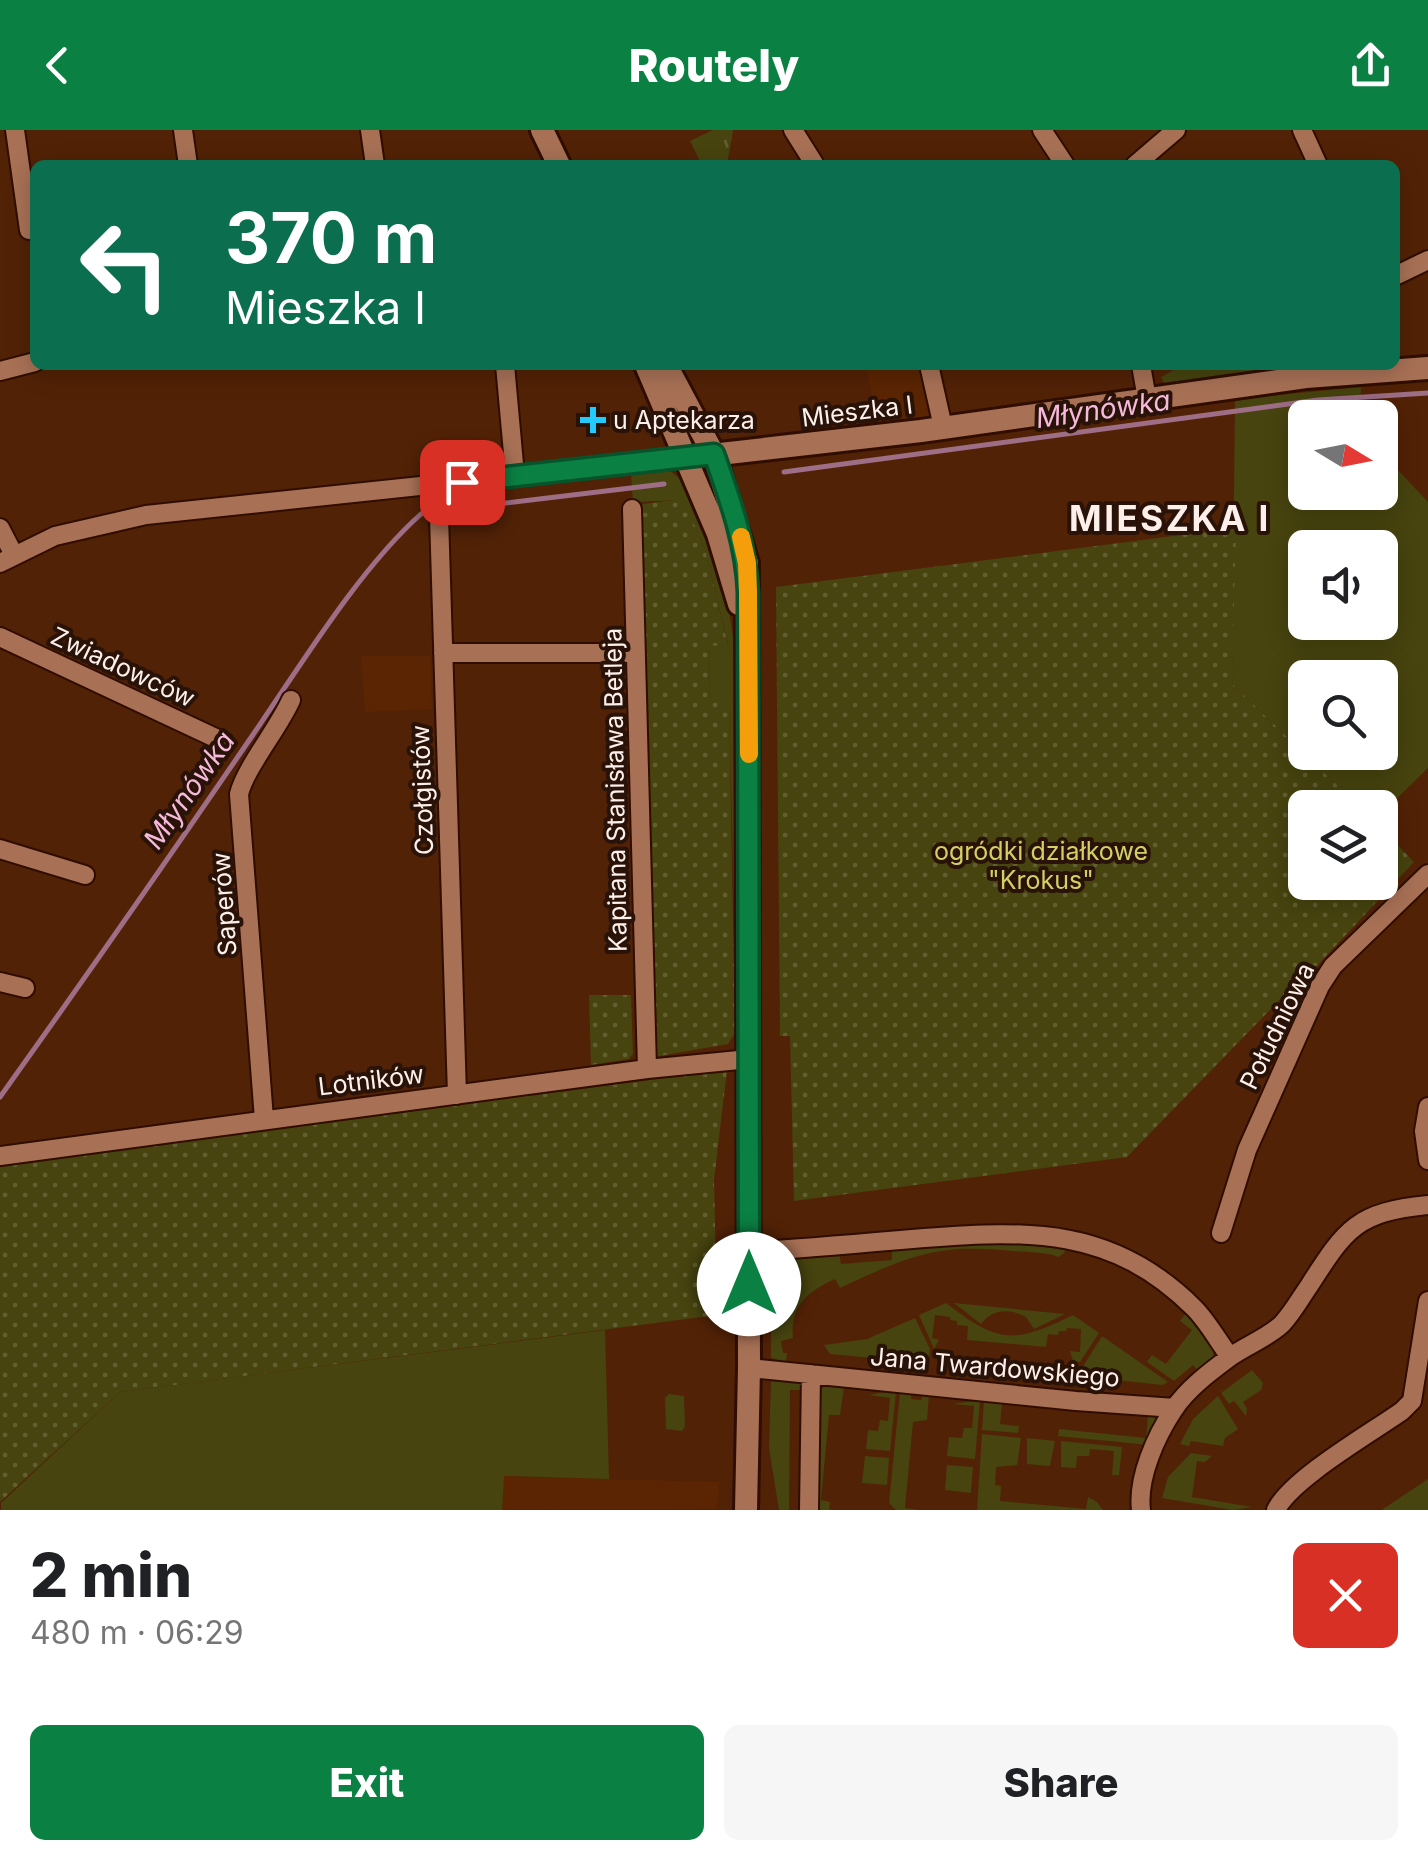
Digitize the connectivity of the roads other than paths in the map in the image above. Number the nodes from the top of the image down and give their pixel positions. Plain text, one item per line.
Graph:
1 (15, 130) edge
2 (183, 130) edge
3 (370, 130) edge
4 (542, 130) edge
5 (794, 130) edge
6 (1042, 130) edge
7 (1176, 130) edge
8 (1302, 130) edge
9 (187, 160) edge
10 (374, 160) edge
11 (557, 160) edge
12 (812, 160) edge
13 (1062, 160) edge
14 (1141, 160) edge
15 (1316, 160) edge
16 (30, 218) edge
17 (1428, 260) edge
18 (1400, 274) edge
19 (30, 363) edge
20 (1428, 368) edge
21 (505, 370) edge
22 (648, 370) edge
23 (669, 370) edge
24 (930, 370) edge
25 (1142, 370) edge
26 (0, 372) edge
27 (1147, 399) junction
28 (944, 428) junction
29 (714, 454) junction
30 (685, 458) junction
31 (515, 475) junction
32 (438, 489) junction
33 (632, 509) dead end
34 (0, 528) edge
35 (7, 559) edge
36 (747, 632) junction
37 (0, 637) edge
38 (443, 653) junction
39 (636, 653) junction
40 (291, 700) dead end
41 (224, 742) dead end
42 (0, 849) edge
43 (1428, 874) edge
44 (86, 876) dead end
45 (0, 982) edge
46 (25, 988) dead end
47 (749, 1059) junction
48 (647, 1069) junction
49 (457, 1095) junction
50 (1428, 1108) edge
51 (264, 1119) junction
52 (0, 1156) edge
53 (1428, 1160) edge
54 (1428, 1204) edge
55 (1221, 1233) dead end
56 (749, 1252) junction
57 (1428, 1301) edge
58 (1230, 1357) junction
59 (749, 1368) junction
60 (811, 1374) junction
61 (1420, 1402) edge
62 (1174, 1408) junction
63 (749, 1504) edge
64 (809, 1510) edge
65 (1141, 1510) edge
66 (1276, 1510) edge

1 - 16 street
2 - 9 street
3 - 10 street
4 - 11 street
5 - 12 street
6 - 13 street
7 - 14 street
8 - 15 street
17 - 18 street
19 - 26 street
20 - 27 street, Mieszka I
21 - 31 street
22 - 30 street
23 - 29 street
24 - 28 street
25 - 27 street
27 - 28 street, Mieszka I
28 - 29 street, Mieszka I
29 - 30 street, Mieszka I
29 - 36 street
30 - 31 street, Mieszka I
30 - 36 street
31 - 32 street, Mieszka I
32 - 35 street, Mieszka I
32 - 38 street, Czołgistów
33 - 39 street, Kapitana Stanisława Betleja
34 - 35 street
36 - 47 street
37 - 41 street, Zwiadowców
38 - 39 street
38 - 49 street, Czołgistów
39 - 48 street, Kapitana Stanisława Betleja
40 - 51 street, Saperów
42 - 44 street
43 - 55 street, Południowa
45 - 46 street
47 - 48 street, Lotników
47 - 56 street
48 - 49 street, Lotników
49 - 51 street, Lotników
50 - 53 street
51 - 52 street, Lotników
54 - 58 street
56 - 58 street
56 - 59 street
57 - 61 street
58 - 62 street
59 - 60 street, Jana Twardowskiego
59 - 63 street
60 - 62 street, Jana Twardowskiego
60 - 64 street
61 - 66 street
62 - 65 street

